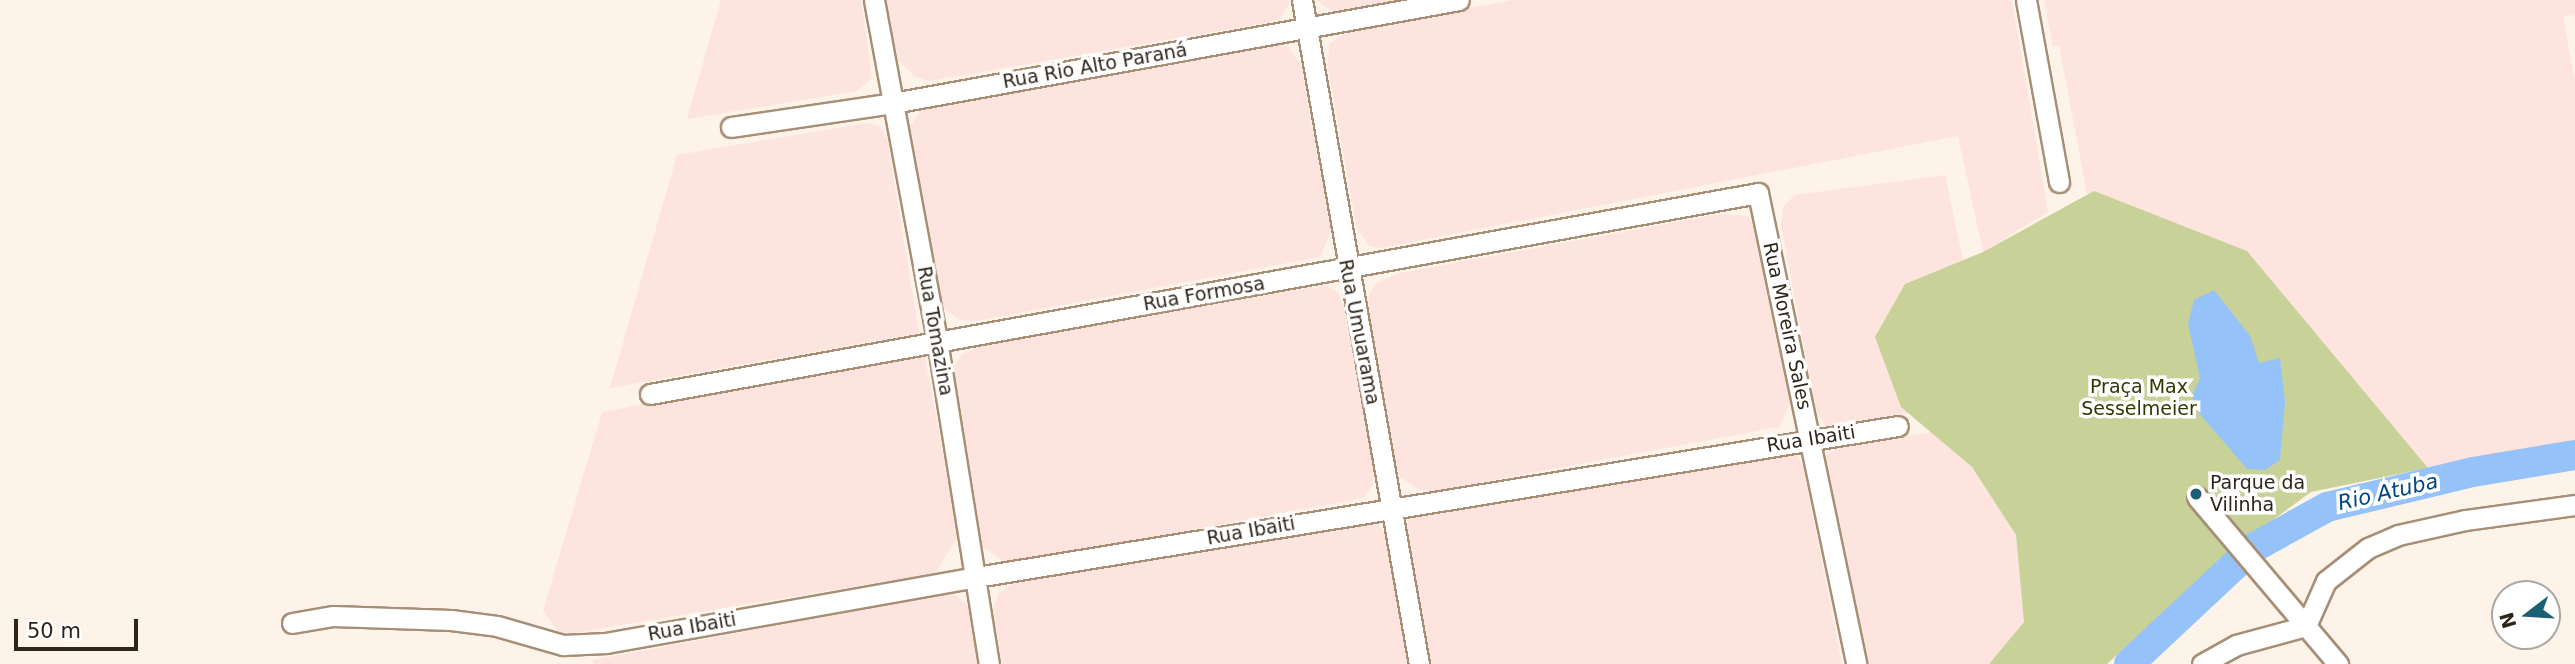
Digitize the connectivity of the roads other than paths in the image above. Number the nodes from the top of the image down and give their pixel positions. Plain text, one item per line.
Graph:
1 (874, 0) edge
2 (1302, 0) edge
3 (1458, 0) edge
4 (2026, 0) edge
5 (1306, 28) junction
6 (893, 103) junction
7 (731, 127) dead end
8 (2059, 182) dead end
9 (1758, 193) joint
10 (1348, 269) junction
11 (937, 341) junction
12 (650, 394) dead end
13 (1898, 426) dead end
14 (1811, 439) junction
15 (2197, 497) dead end
16 (2575, 505) edge
17 (1392, 508) junction
18 (976, 577) junction
19 (292, 623) dead end
20 (2306, 626) junction
21 (989, 664) edge
22 (1419, 664) edge
23 (1856, 664) edge
24 (2203, 664) edge
25 (2338, 664) edge

1 - 6 street, Rua Tomazina
2 - 5 street, Rua Umuarama
3 - 5 street, Rua Rio Alto Paraná
4 - 8 street
5 - 6 street, Rua Rio Alto Paraná
5 - 10 street, Rua Umuarama
6 - 7 street, Rua Rio Alto Paraná
6 - 11 street, Rua Tomazina
9 - 10 street, Rua Formosa
9 - 14 street, Rua Moreira Sales
10 - 11 street, Rua Formosa
10 - 17 street, Rua Umuarama
11 - 12 street, Rua Formosa
11 - 18 street, Rua Tomazina
13 - 14 street, Rua Ibaiti
14 - 17 street, Rua Ibaiti
14 - 23 street, Rua Moreira Sales
15 - 20 street
16 - 20 street
17 - 18 street, Rua Ibaiti
17 - 22 street, Rua Umuarama
18 - 19 street, Rua Ibaiti
18 - 21 street, Rua Tomazina
20 - 24 street
20 - 25 street

